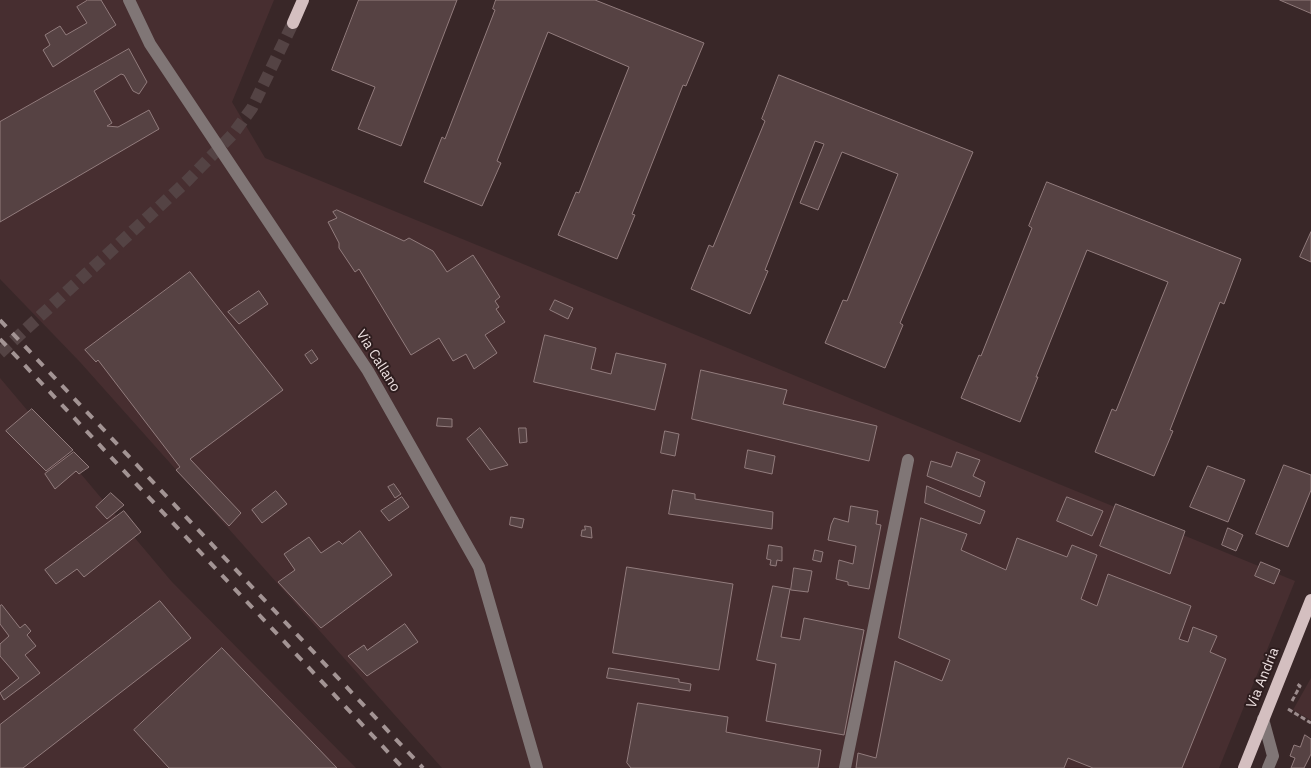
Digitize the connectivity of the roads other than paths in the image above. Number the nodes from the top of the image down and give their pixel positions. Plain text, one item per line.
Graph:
1 (129, 0) edge
2 (303, 0) edge
3 (293, 23) tunnel mouth
4 (908, 460) dead end
5 (1311, 600) edge
6 (1263, 719) junction
7 (537, 768) edge
8 (845, 768) edge
9 (1244, 768) edge
10 (1268, 768) edge

1 - 7 street, Via Callano
2 - 3 main road
4 - 8 street
5 - 6 main road, Via Andria
6 - 9 main road, Via Andria
6 - 10 street

